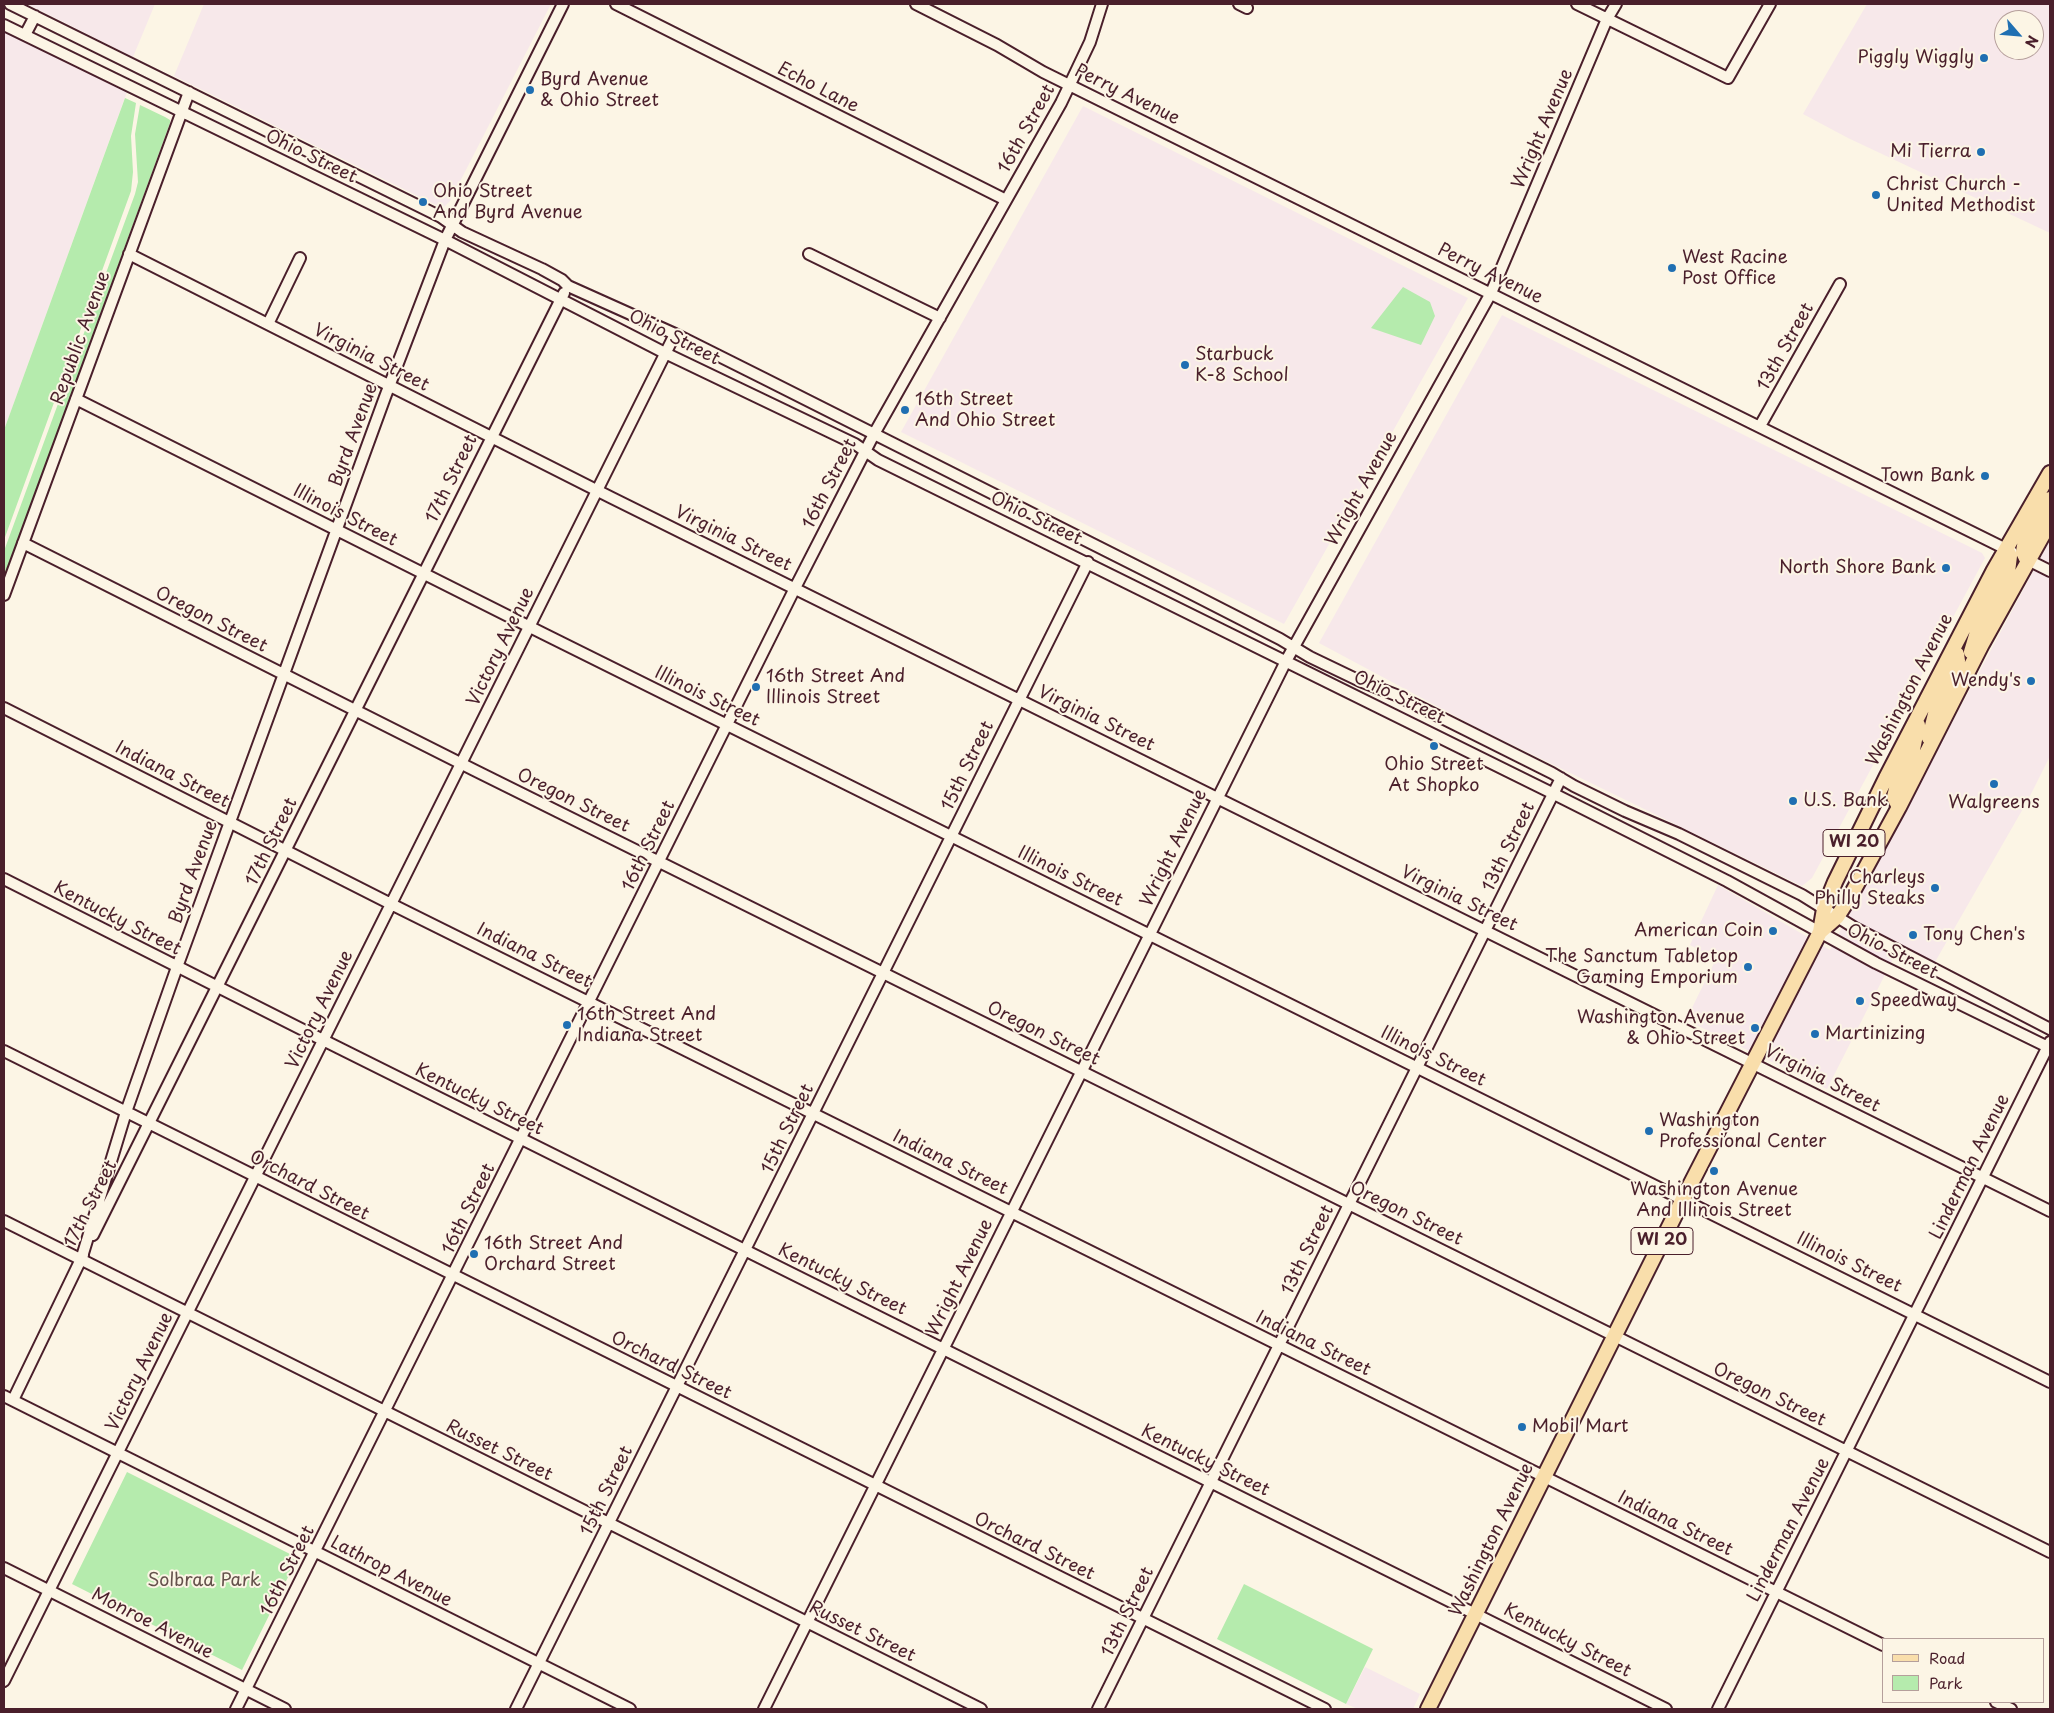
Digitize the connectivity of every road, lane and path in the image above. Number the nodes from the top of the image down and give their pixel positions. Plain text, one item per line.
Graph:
1 (10, 4) edge
2 (563, 4) edge
3 (616, 4) edge
4 (916, 4) edge
5 (1102, 4) edge
6 (1577, 4) edge
7 (1616, 4) edge
8 (1770, 4) edge
9 (35, 16) junction
10 (1607, 19) junction
11 (4, 24) edge
12 (25, 35) junction
13 (1070, 85) junction
14 (189, 92) junction
15 (182, 112) junction
16 (1006, 200) junction
17 (452, 224) junction
18 (445, 240) junction
19 (129, 254) junction
20 (809, 254) dead end
21 (300, 258) dead end
22 (1840, 284) dead end
23 (568, 286) junction
24 (1490, 293) junction
25 (562, 298) junction
26 (940, 318) junction
27 (268, 324) junction
28 (675, 334) junction
29 (665, 353) junction
30 (389, 386) junction
31 (76, 399) junction
32 (1760, 426) junction
33 (874, 434) junction
34 (492, 437) junction
35 (865, 452) junction
36 (2050, 472) edge
37 (597, 490) junction
38 (2050, 499) edge
39 (2050, 522) edge
40 (336, 530) junction
41 (23, 543) junction
42 (2006, 549) junction
43 (2027, 560) junction
44 (1088, 562) junction
45 (2050, 572) edge
46 (423, 574) junction
47 (795, 588) junction
48 (1192, 594) junction
49 (4, 596) edge
50 (1175, 606) junction
51 (529, 627) junction
52 (1294, 647) junction
53 (1952, 651) junction
54 (1286, 661) junction
55 (1970, 668) junction
56 (284, 675) junction
57 (1020, 699) junction
58 (4, 708) edge
59 (355, 711) junction
60 (1920, 714) junction
61 (727, 725) junction
62 (1927, 753) junction
63 (461, 764) junction
64 (1561, 778) junction
65 (1554, 794) junction
66 (1217, 798) junction
67 (1899, 807) junction
68 (230, 822) junction
69 (951, 836) junction
70 (286, 850) junction
71 (659, 862) junction
72 (4, 879) edge
73 (391, 904) junction
74 (1824, 909) junction
75 (1837, 917) junction
76 (1486, 930) junction
77 (1820, 932) junction
78 (1149, 934) junction
79 (177, 967) junction
80 (883, 973) junction
81 (218, 987) junction
82 (590, 1002) junction
83 (2050, 1029) edge
84 (323, 1040) junction
85 (2049, 1046) edge
86 (4, 1051) edge
87 (1754, 1063) junction
88 (1418, 1067) junction
89 (1081, 1071) junction
90 (126, 1112) junction
91 (814, 1114) junction
92 (150, 1124) junction
93 (521, 1139) junction
94 (255, 1177) junction
95 (1983, 1177) junction
96 (1683, 1199) junction
97 (1349, 1204) junction
98 (2050, 1211) edge
99 (1011, 1212) junction
100 (4, 1221) edge
101 (745, 1250) junction
102 (81, 1260) junction
103 (453, 1276) junction
104 (187, 1314) junction
105 (1914, 1314) junction
106 (1614, 1337) junction
107 (1279, 1345) junction
108 (943, 1349) junction
109 (2050, 1382) edge
110 (677, 1387) junction
111 (8, 1398) edge
112 (385, 1413) junction
113 (1846, 1451) junction
114 (118, 1453) junction
115 (1544, 1477) junction
116 (1211, 1482) junction
117 (875, 1486) junction
118 (609, 1524) junction
119 (315, 1552) junction
120 (2050, 1552) edge
121 (4, 1568) edge
122 (49, 1591) junction
123 (1776, 1592) junction
124 (1476, 1614) junction
125 (1143, 1619) junction
126 (807, 1623) junction
127 (1882, 1645) edge
128 (539, 1664) junction
129 (4, 1681) edge
130 (246, 1690) junction
131 (1998, 1703) edge
132 (236, 1709) edge
133 (285, 1709) edge
134 (516, 1709) edge
135 (630, 1709) edge
136 (764, 1709) edge
137 (981, 1709) edge
138 (1098, 1709) edge
139 (1325, 1709) edge
140 (1428, 1709) edge
141 (1666, 1709) edge
142 (1718, 1709) edge
143 (2011, 1709) edge

1 - 9 street, Ohio Street
2 - 17 street, Byrd Avenue
3 - 16 street, Echo Lane
4 - 13 street, Perry Avenue
5 - 13 street, 16th Street
6 - 10 street
7 - 10 street, Wright Avenue
8 - 10 street
9 - 12 street
9 - 14 street, Ohio Street
10 - 24 street, Wright Avenue
11 - 12 street, Ohio Street
12 - 15 street, Ohio Street
13 - 16 street, 16th Street
13 - 24 street, Perry Avenue
14 - 15 street, Republic Avenue
14 - 17 street, Ohio Street
15 - 18 street, Ohio Street
15 - 19 street, Republic Avenue
16 - 26 street, 16th Street
17 - 18 street, Byrd Avenue
17 - 23 street, Ohio Street
18 - 25 street, Ohio Street
18 - 30 street, Byrd Avenue
19 - 27 street, Virginia Street
19 - 31 street, Republic Avenue
20 - 26 street
21 - 27 street
22 - 32 street, 13th Street
23 - 25 street, 17th Street
23 - 28 street, Ohio Street
24 - 32 street, Perry Avenue
24 - 52 street, Wright Avenue
25 - 29 street, Ohio Street
25 - 34 street, 17th Street
26 - 33 street, 16th Street
27 - 30 street, Virginia Street
28 - 29 street, Victory Avenue
28 - 33 street, Ohio Street
29 - 35 street, Ohio Street
29 - 37 street, Victory Avenue
30 - 34 street, Virginia Street
30 - 40 street, Byrd Avenue
31 - 40 street, Illinois Street
31 - 41 street, Republic Avenue
32 - 42 street, Perry Avenue
33 - 35 street, 16th Street
33 - 48 street, Ohio Street
34 - 37 street, Virginia Street
34 - 46 street, 17th Street
35 - 44 street, Ohio Street
35 - 47 street, 16th Street
36 - 42 main road, Washington Avenue / WI 20
37 - 47 street, Virginia Street
37 - 51 street, Victory Avenue
38 - 43 main road
39 - 43 main road, Washington Avenue / WI 20
40 - 46 street, Illinois Street
40 - 56 street, Byrd Avenue
41 - 49 street, Republic Avenue
41 - 56 street, Oregon Street
42 - 43 street, Perry Avenue
42 - 53 main road, Washington Avenue / WI 20
42 - 55 main road
43 - 45 street, Perry Avenue
43 - 55 main road, Washington Avenue / WI 20
44 - 50 street, Ohio Street
44 - 57 street, 15th Street
46 - 51 street, Illinois Street
46 - 59 street, 17th Street
47 - 57 street, Virginia Street
47 - 61 street, 16th Street
48 - 50 street
48 - 52 street, Ohio Street
50 - 54 street, Ohio Street
51 - 61 street, Illinois Street
51 - 63 street, Victory Avenue
52 - 54 street, Wright Avenue
52 - 64 street, Ohio Street
53 - 60 main road, Washington Avenue / WI 20
53 - 62 main road
54 - 65 street, Ohio Street
54 - 66 street, Wright Avenue
55 - 62 main road, Washington Avenue / WI 20
56 - 59 street, Oregon Street
56 - 68 street, Byrd Avenue
57 - 66 street, Virginia Street
57 - 69 street, 15th Street
58 - 68 street, Indiana Street
59 - 63 street, Oregon Street
59 - 70 street, 17th Street
60 - 67 main road
60 - 74 main road, Washington Avenue / WI 20
61 - 69 street, Illinois Street
61 - 71 street, 16th Street
62 - 67 main road, Washington Avenue / WI 20
63 - 71 street, Oregon Street
63 - 73 street, Victory Avenue
64 - 65 street, 13th Street
64 - 74 street, Ohio Street
65 - 76 street, 13th Street
65 - 77 street, Ohio Street
66 - 76 street, Virginia Street
66 - 78 street, Wright Avenue
67 - 75 main road, Washington Avenue / WI 20
68 - 70 street, Indiana Street
68 - 79 street, Byrd Avenue
69 - 78 street, Illinois Street
69 - 80 street, 15th Street
70 - 73 street, Indiana Street
70 - 81 street, 17th Street
71 - 80 street, Oregon Street
71 - 82 street, 16th Street
72 - 79 street, Kentucky Street
73 - 82 street, Indiana Street
73 - 84 street, Victory Avenue
74 - 75 street, Ohio Street
74 - 77 main road, Washington Avenue / WI 20
75 - 77 main road, Washington Avenue / WI 20
75 - 83 street, Ohio Street
76 - 87 street, Virginia Street
76 - 88 street, 13th Street
77 - 85 street, Ohio Street
77 - 87 main road, Washington Avenue / WI 20
78 - 88 street, Illinois Street
78 - 89 street, Wright Avenue
79 - 81 street, Kentucky Street
79 - 90 street, Byrd Avenue
80 - 89 street, Oregon Street
80 - 91 street, 15th Street
81 - 84 street, Kentucky Street
81 - 92 street, 17th Street
82 - 91 street, Indiana Street
82 - 93 street, 16th Street
84 - 93 street, Kentucky Street
84 - 94 street, Victory Avenue
85 - 95 street, Linderman Avenue
86 - 90 street, Orchard Street
87 - 95 street, Virginia Street
87 - 96 main road, Washington Avenue / WI 20
88 - 96 street, Illinois Street
88 - 97 street, 13th Street
89 - 97 street, Oregon Street
89 - 99 street, Wright Avenue
90 - 92 street, Orchard Street
90 - 102 street, Byrd Avenue
91 - 99 street, Indiana Street
91 - 101 street, 15th Street
92 - 94 street, Orchard Street
92 - 102 street, 17th Street
93 - 101 street, Kentucky Street
93 - 103 street, 16th Street
94 - 103 street, Orchard Street
94 - 104 street, Victory Avenue
95 - 98 street, Virginia Street
95 - 105 street, Linderman Avenue
96 - 105 street, Illinois Street
96 - 106 main road, Washington Avenue / WI 20
97 - 106 street, Oregon Street
97 - 107 street, 13th Street
99 - 107 street, Indiana Street
99 - 108 street, Wright Avenue
100 - 102 street, Russet Street
101 - 108 street, Kentucky Street
101 - 110 street, 15th Street
102 - 104 street, Russet Street
102 - 111 street, 17th Street
103 - 110 street, Orchard Street
103 - 112 street, 16th Street
104 - 112 street, Russet Street
104 - 114 street, Victory Avenue
105 - 109 street, Illinois Street
105 - 113 street, Linderman Avenue
106 - 113 street, Oregon Street
106 - 115 main road, Washington Avenue / WI 20
107 - 115 street, Indiana Street
107 - 116 street, 13th Street
108 - 116 street, Kentucky Street
108 - 117 street, Wright Avenue
110 - 117 street, Orchard Street
110 - 118 street, 15th Street
111 - 114 street, Lathrop Avenue
112 - 118 street, Russet Street
112 - 119 street, 16th Street
113 - 120 street, Oregon Street
113 - 123 street, Linderman Avenue
114 - 119 street, Lathrop Avenue
114 - 122 street, Victory Avenue
115 - 123 street, Indiana Street
115 - 124 main road, Washington Avenue / WI 20
116 - 124 street, Kentucky Street
116 - 125 street, 13th Street
117 - 125 street, Orchard Street
117 - 126 street, Wright Avenue
118 - 126 street, Russet Street
118 - 128 street, 15th Street
119 - 128 street, Lathrop Avenue
119 - 130 street, 16th Street
121 - 122 street, Monroe Avenue
122 - 129 street, Victory Avenue
122 - 130 street, Monroe Avenue
123 - 127 street, Indiana Street
123 - 142 street, Linderman Avenue
124 - 140 main road, Washington Avenue / WI 20
124 - 141 street, Kentucky Street
125 - 138 street, 13th Street
125 - 139 street, Orchard Street
126 - 136 street, Wright Avenue
126 - 137 street, Russet Street
128 - 134 street, 15th Street
128 - 135 street, Lathrop Avenue
130 - 132 street, 16th Street
130 - 133 street, Monroe Avenue
131 - 143 street

